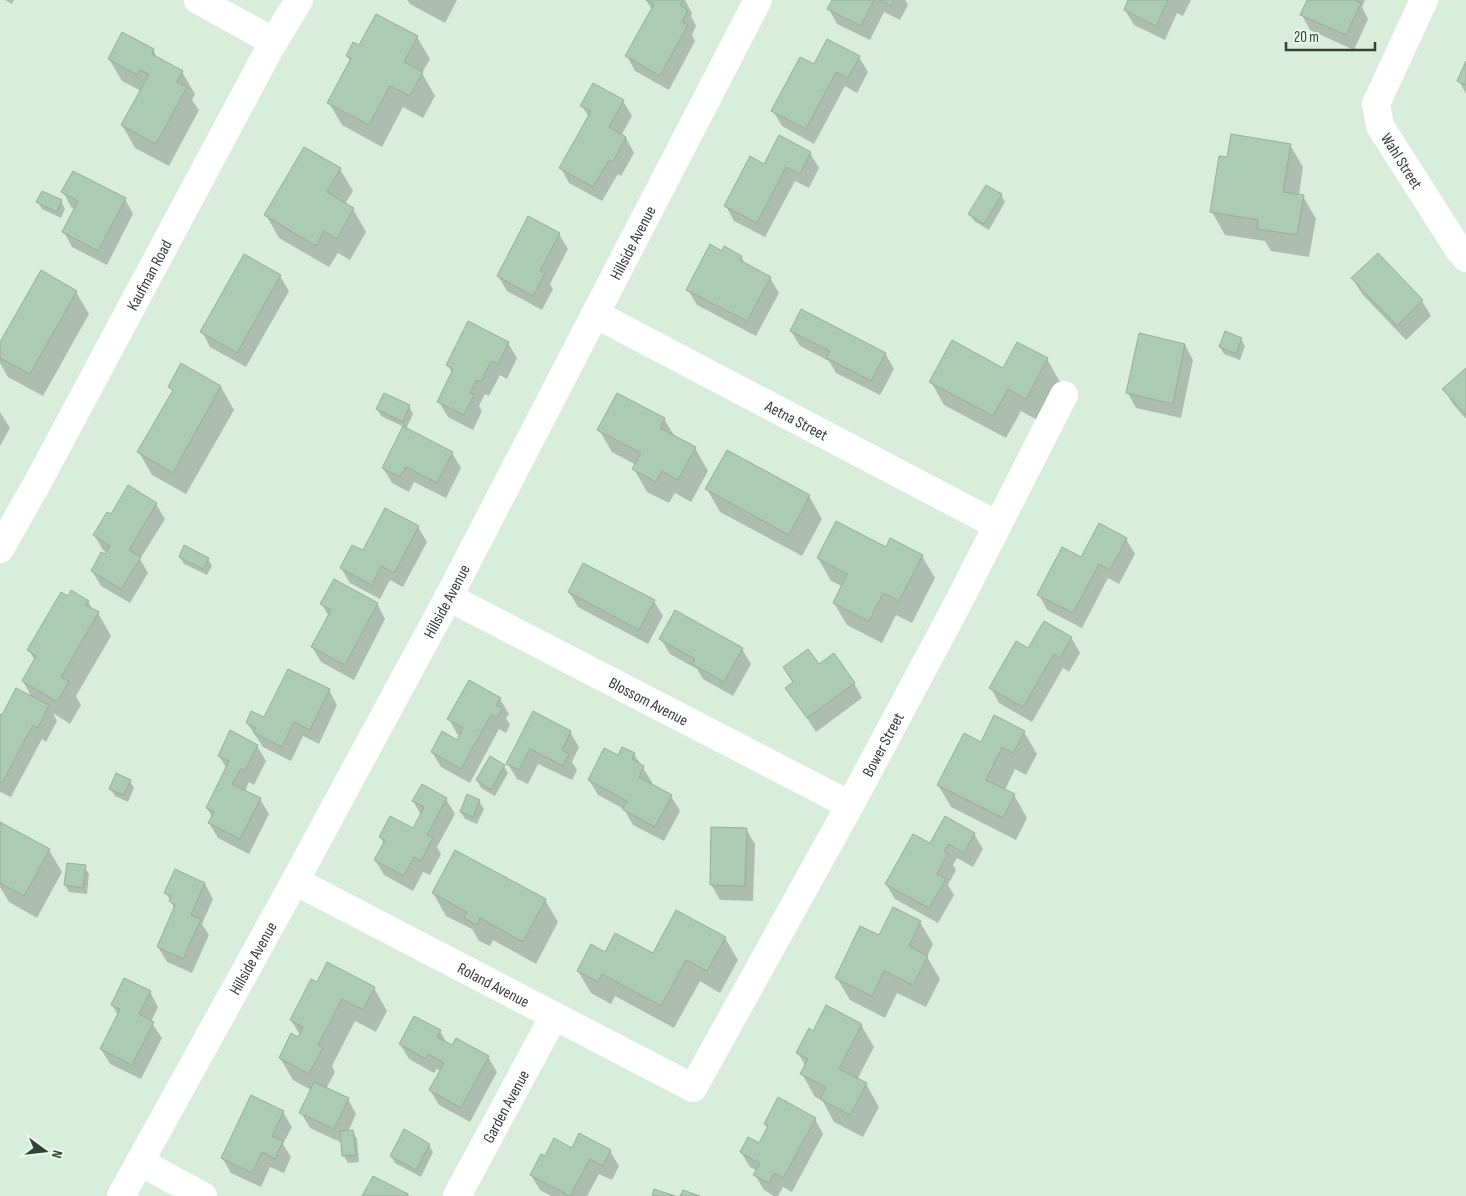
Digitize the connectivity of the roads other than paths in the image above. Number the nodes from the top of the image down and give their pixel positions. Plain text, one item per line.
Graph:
1 (198, 0) edge
2 (299, 0) edge
3 (758, 0) edge
4 (1424, 0) edge
5 (274, 42) junction
6 (1466, 258) edge
7 (595, 314) junction
8 (1064, 394) dead end
9 (998, 525) junction
10 (0, 549) edge
11 (448, 597) junction
12 (850, 805) junction
13 (295, 881) junction
14 (554, 1016) junction
15 (693, 1088) joint
16 (140, 1162) junction
17 (121, 1196) edge
18 (203, 1196) edge
19 (457, 1196) edge

1 - 5 street
2 - 5 street, Kaufman Road
3 - 7 street, Hillside Avenue
4 - 6 street, Wahl Street
5 - 10 street, Kaufman Road
7 - 9 street, Aetna Street
7 - 11 street, Hillside Avenue
8 - 9 street, Bower Street
9 - 12 street, Bower Street
11 - 12 street, Blossom Avenue
11 - 13 street, Hillside Avenue
12 - 15 street, Bower Street
13 - 14 street, Roland Avenue
13 - 16 street, Hillside Avenue
14 - 15 street, Roland Avenue
14 - 19 street, Garden Avenue
16 - 17 street, Hillside Avenue
16 - 18 street

